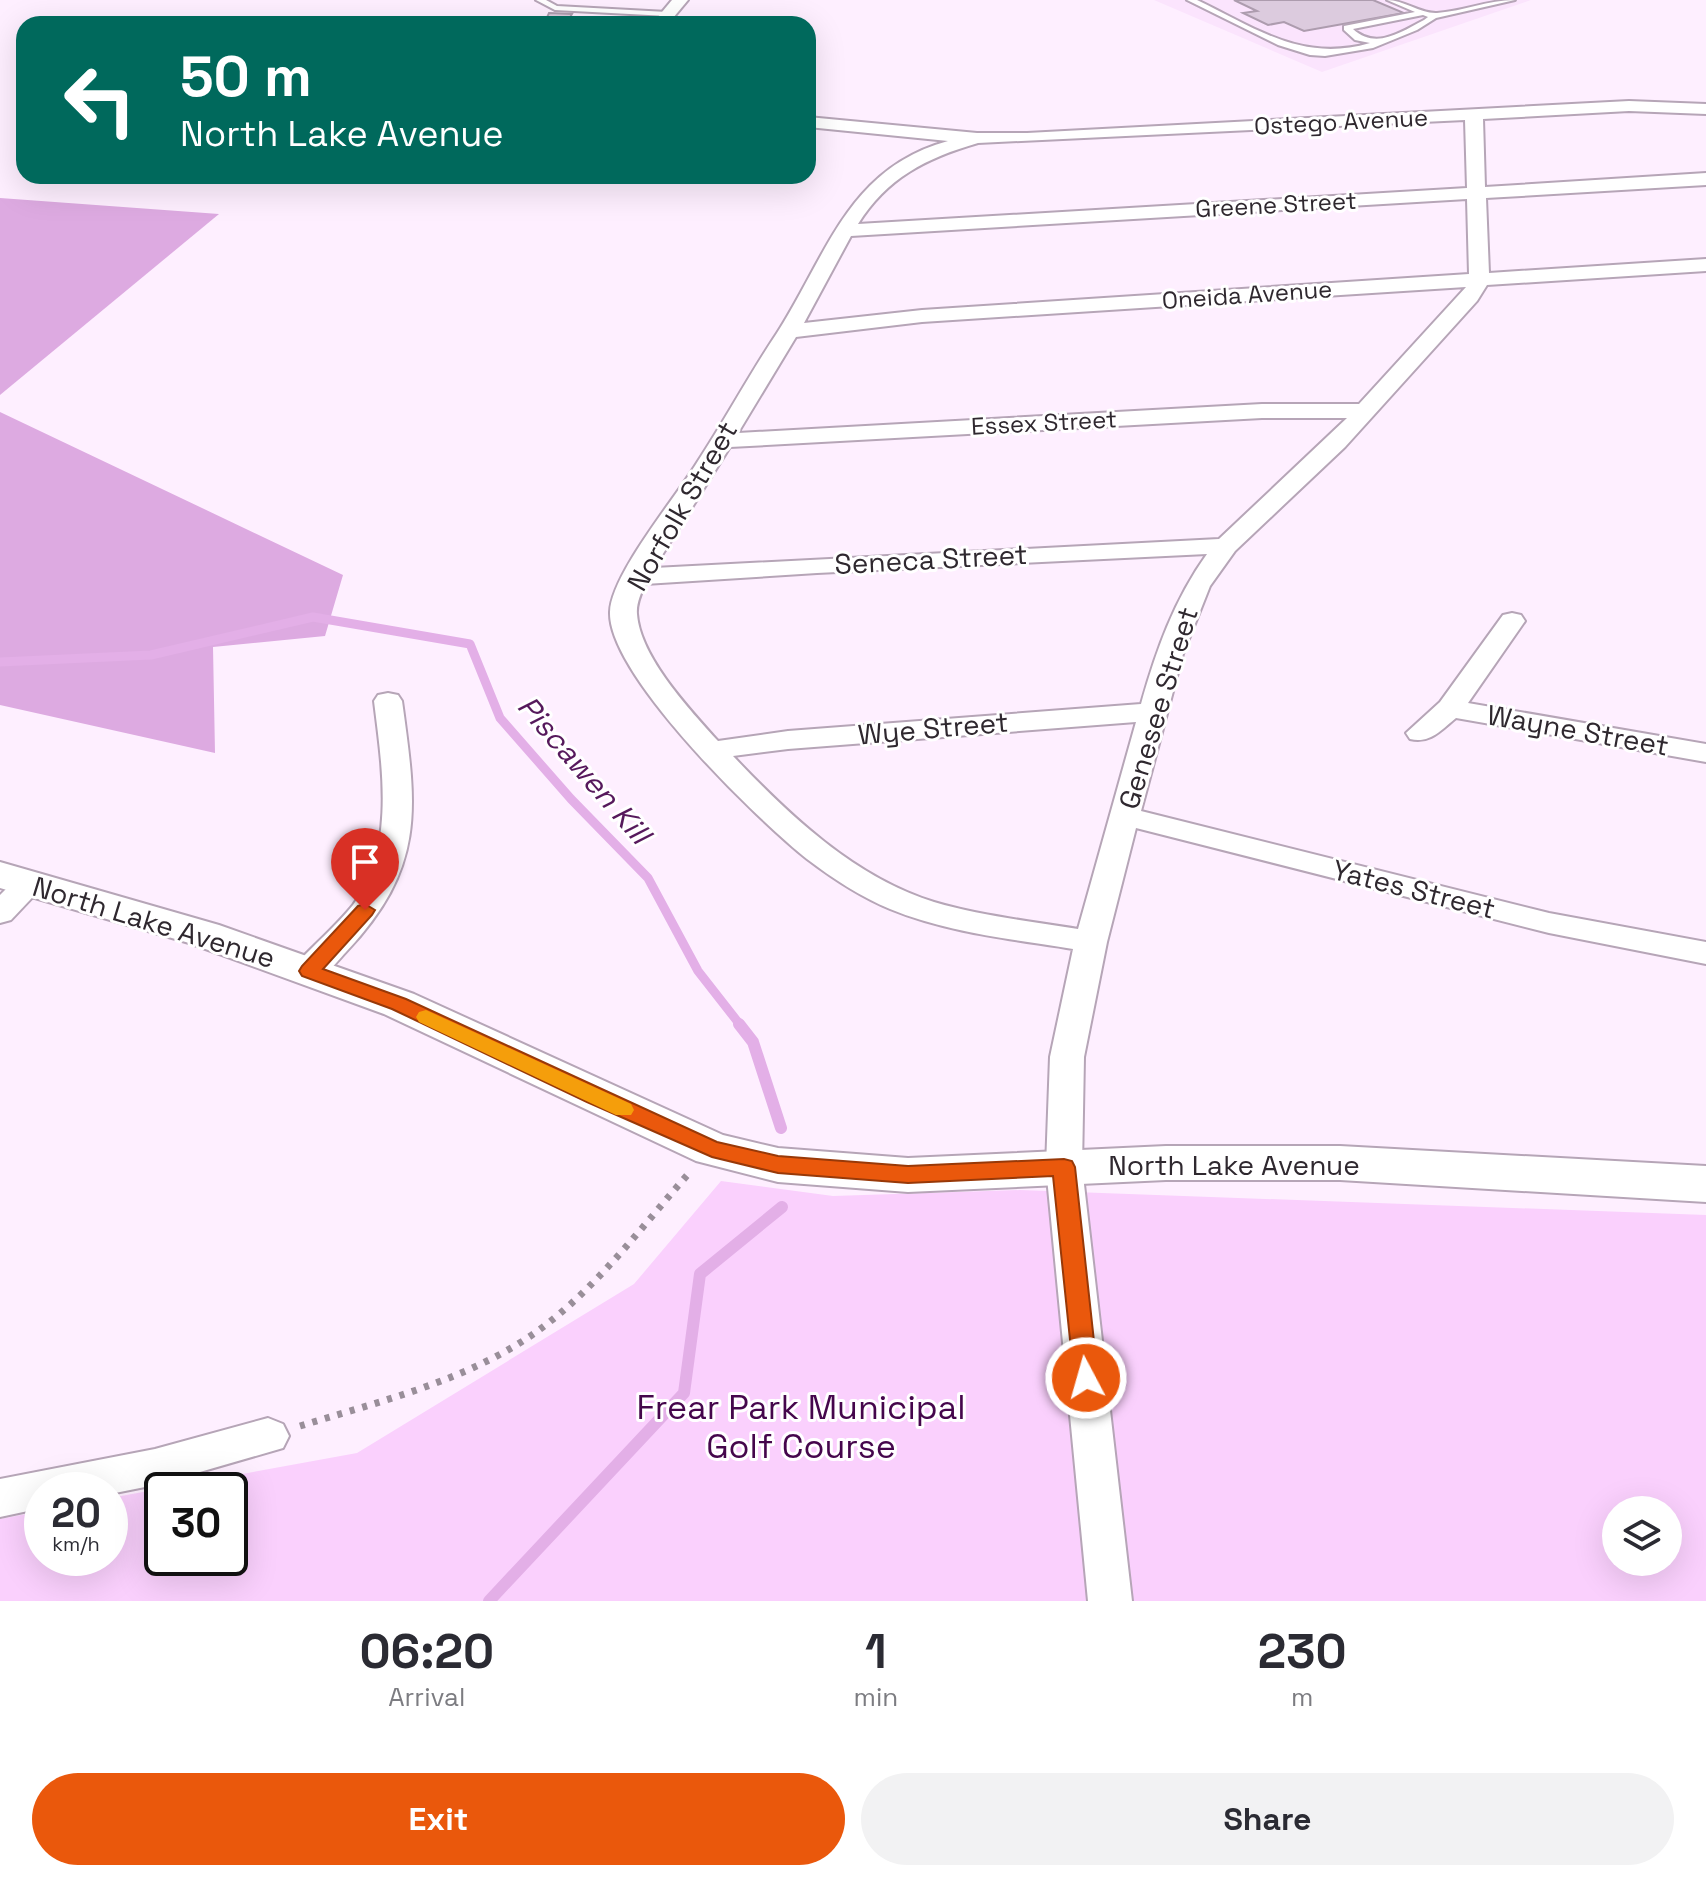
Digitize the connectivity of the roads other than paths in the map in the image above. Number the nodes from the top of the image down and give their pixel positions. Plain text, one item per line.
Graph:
1 (540, 0) edge
2 (680, 0) edge
3 (1191, 0) edge
4 (1391, 0) edge
5 (1511, 0) edge
6 (1428, 15) junction
7 (634, 16) edge
8 (666, 16) edge
9 (1380, 43) junction
10 (1706, 109) edge
11 (1474, 115) junction
12 (816, 123) edge
13 (977, 138) junction
14 (1706, 179) edge
15 (1477, 193) junction
16 (845, 231) junction
17 (1706, 265) edge
18 (1479, 281) junction
19 (789, 331) junction
20 (1367, 411) junction
21 (721, 441) junction
22 (1226, 546) junction
23 (637, 577) junction
24 (1512, 621) dead end
25 (388, 701) dead end
26 (1450, 708) junction
27 (1153, 712) junction
28 (1420, 733) dead end
29 (713, 750) junction
30 (1706, 753) edge
31 (1124, 816) junction
32 (10, 890) edge
33 (1091, 942) junction
34 (1706, 953) edge
35 (309, 971) junction
36 (1064, 1167) junction
37 (1706, 1184) edge
38 (268, 1436) road end
39 (0, 1498) edge
40 (1110, 1601) edge

1 - 7 lane
2 - 8 street
3 - 9 lane
4 - 6 lane
5 - 6 lane
6 - 9 lane
6 - 9 lane
10 - 11 street, Ostego Avenue
11 - 13 street, Ostego Avenue
11 - 15 street
12 - 13 street
13 - 16 street, Norfolk Street
14 - 15 street, Greene Street
15 - 16 street, Greene Street
15 - 18 street
16 - 19 street, Norfolk Street
17 - 18 street, Oneida Avenue
18 - 19 street, Oneida Avenue
18 - 20 street, Genesee Street
19 - 21 street, Norfolk Street
20 - 21 street, Essex Street
20 - 22 street, Genesee Street
21 - 23 street, Norfolk Street
22 - 23 street, Seneca Street
22 - 27 street, Genesee Street
23 - 29 street, Norfolk Street
24 - 26 street
25 - 35 street
26 - 28 street
26 - 30 street, Wayne Street
27 - 29 street, Wye Street
27 - 31 street, Genesee Street
29 - 33 street, Norfolk Street
31 - 33 street, Genesee Street
31 - 34 street, Yates Street
32 - 35 street, North Lake Avenue
33 - 36 street, Genesee Street
35 - 36 street, North Lake Avenue
36 - 37 street, North Lake Avenue
36 - 40 street, Genesee Street
38 - 39 street

